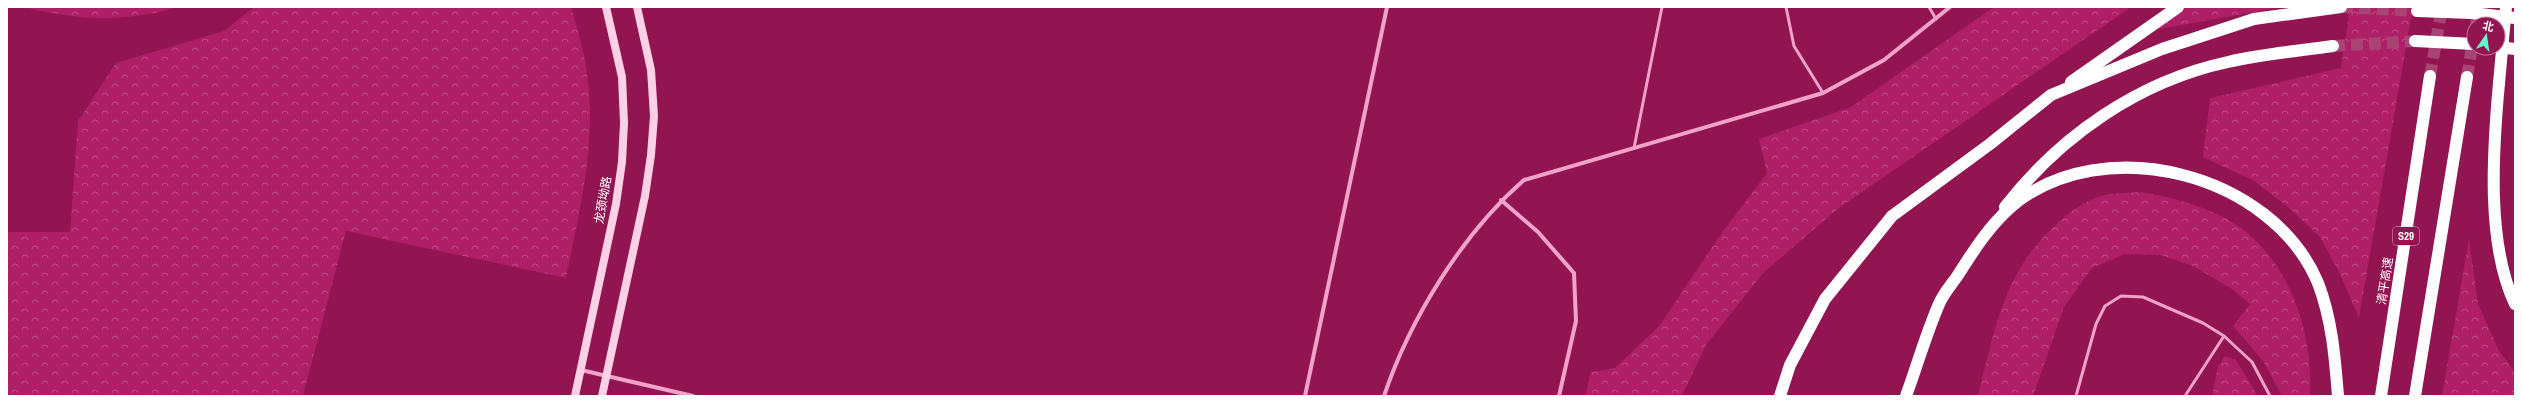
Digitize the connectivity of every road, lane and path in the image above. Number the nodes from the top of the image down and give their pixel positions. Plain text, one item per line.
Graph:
1 (606, 7) edge
2 (637, 7) edge
3 (1388, 7) edge
4 (1662, 7) edge
5 (1786, 7) edge
6 (1929, 7) edge
7 (1950, 7) edge
8 (2178, 7) edge
9 (2341, 7) edge
10 (2506, 7) edge
11 (2417, 10) dead end
12 (2515, 18) edge
13 (1936, 19) junction
14 (2415, 41) tunnel mouth
15 (2466, 44) edge
16 (2333, 46) tunnel mouth
17 (2430, 76) tunnel mouth
18 (2467, 77) tunnel mouth
19 (1823, 93) junction
20 (2051, 95) junction
21 (1634, 148) junction
22 (1501, 200) junction
23 (1987, 230) junction
24 (2515, 304) edge
25 (2224, 336) junction
26 (580, 370) junction
27 (607, 376) junction
28 (575, 396) edge
29 (602, 396) edge
30 (693, 396) edge
31 (1305, 396) edge
32 (1384, 396) edge
33 (1559, 396) edge
34 (1780, 396) edge
35 (1906, 396) edge
36 (2076, 396) edge
37 (2185, 396) edge
38 (2270, 396) edge
39 (2338, 396) edge
40 (2381, 396) edge
41 (2415, 396) edge

1 - 26 main road, 龙颈坳路
2 - 27 main road
3 - 31 street
4 - 21 lane
5 - 19 lane
6 - 13 lane
7 - 13 street
8 - 20 highway
9 - 20 highway
10 - 24 highway, bridge
11 - 12 highway
13 - 19 street
14 - 15 highway
16 - 23 highway
17 - 40 highway, 清平高速 / S29
18 - 41 highway
19 - 21 street
20 - 34 highway
21 - 22 street
22 - 32 street
22 - 33 street
23 - 35 highway
23 - 39 highway
25 - 36 lane
25 - 37 lane
25 - 38 lane
26 - 27 street
26 - 28 main road, 龙颈坳路
27 - 29 main road
27 - 30 street

